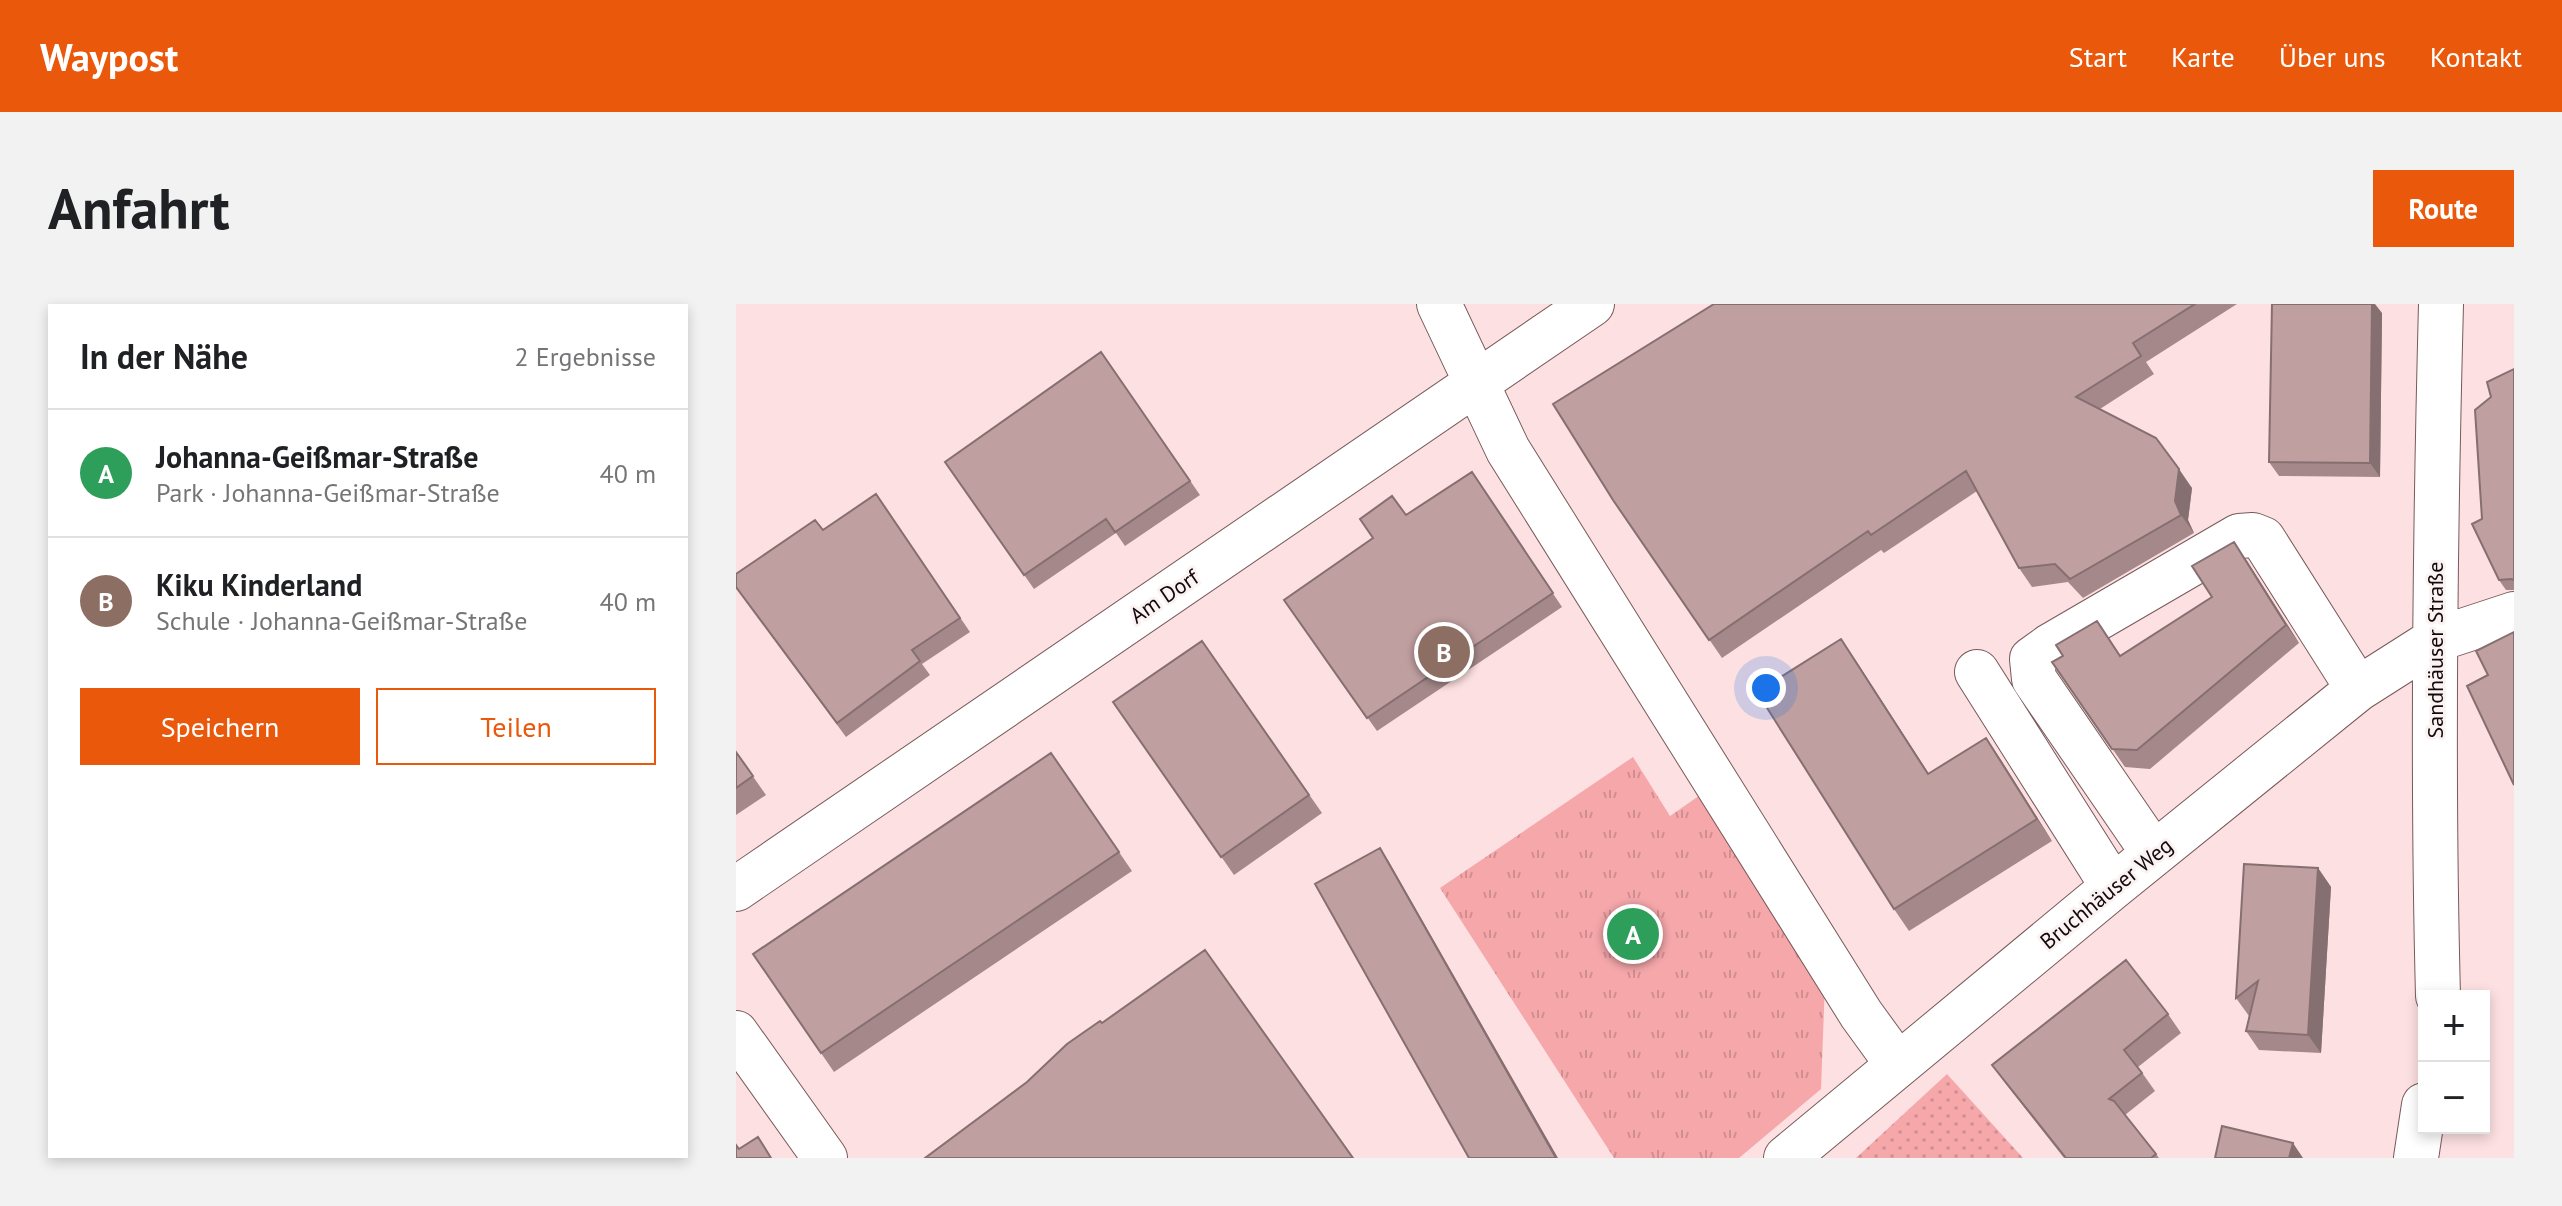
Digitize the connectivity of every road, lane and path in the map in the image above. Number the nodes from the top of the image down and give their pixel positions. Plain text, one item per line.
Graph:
1 (1439, 304) edge
2 (1592, 304) edge
3 (2441, 304) edge
4 (1476, 382) junction
5 (2514, 614) edge
6 (2435, 640) junction
7 (1977, 672) dead end
8 (2358, 689) junction
9 (2154, 854) junction
10 (2113, 887) junction
11 (736, 889) edge
12 (2438, 990) edge
13 (736, 1033) edge
14 (1898, 1065) junction
15 (2420, 1134) edge
16 (825, 1158) edge
17 (1786, 1158) edge
18 (2416, 1158) edge

1 - 4 street
2 - 4 street, Am Dorf
3 - 6 street, Sandhäuser Straße
4 - 11 street, Am Dorf
4 - 14 street
5 - 6 street, Bruchhäuser Weg
6 - 8 street, Bruchhäuser Weg
6 - 12 street, Sandhäuser Straße
7 - 10 street
8 - 9 street, Bruchhäuser Weg
8 - 9 street
9 - 10 street, Bruchhäuser Weg
10 - 14 street, Bruchhäuser Weg
13 - 16 street
14 - 17 street, Bruchhäuser Weg
15 - 18 street

